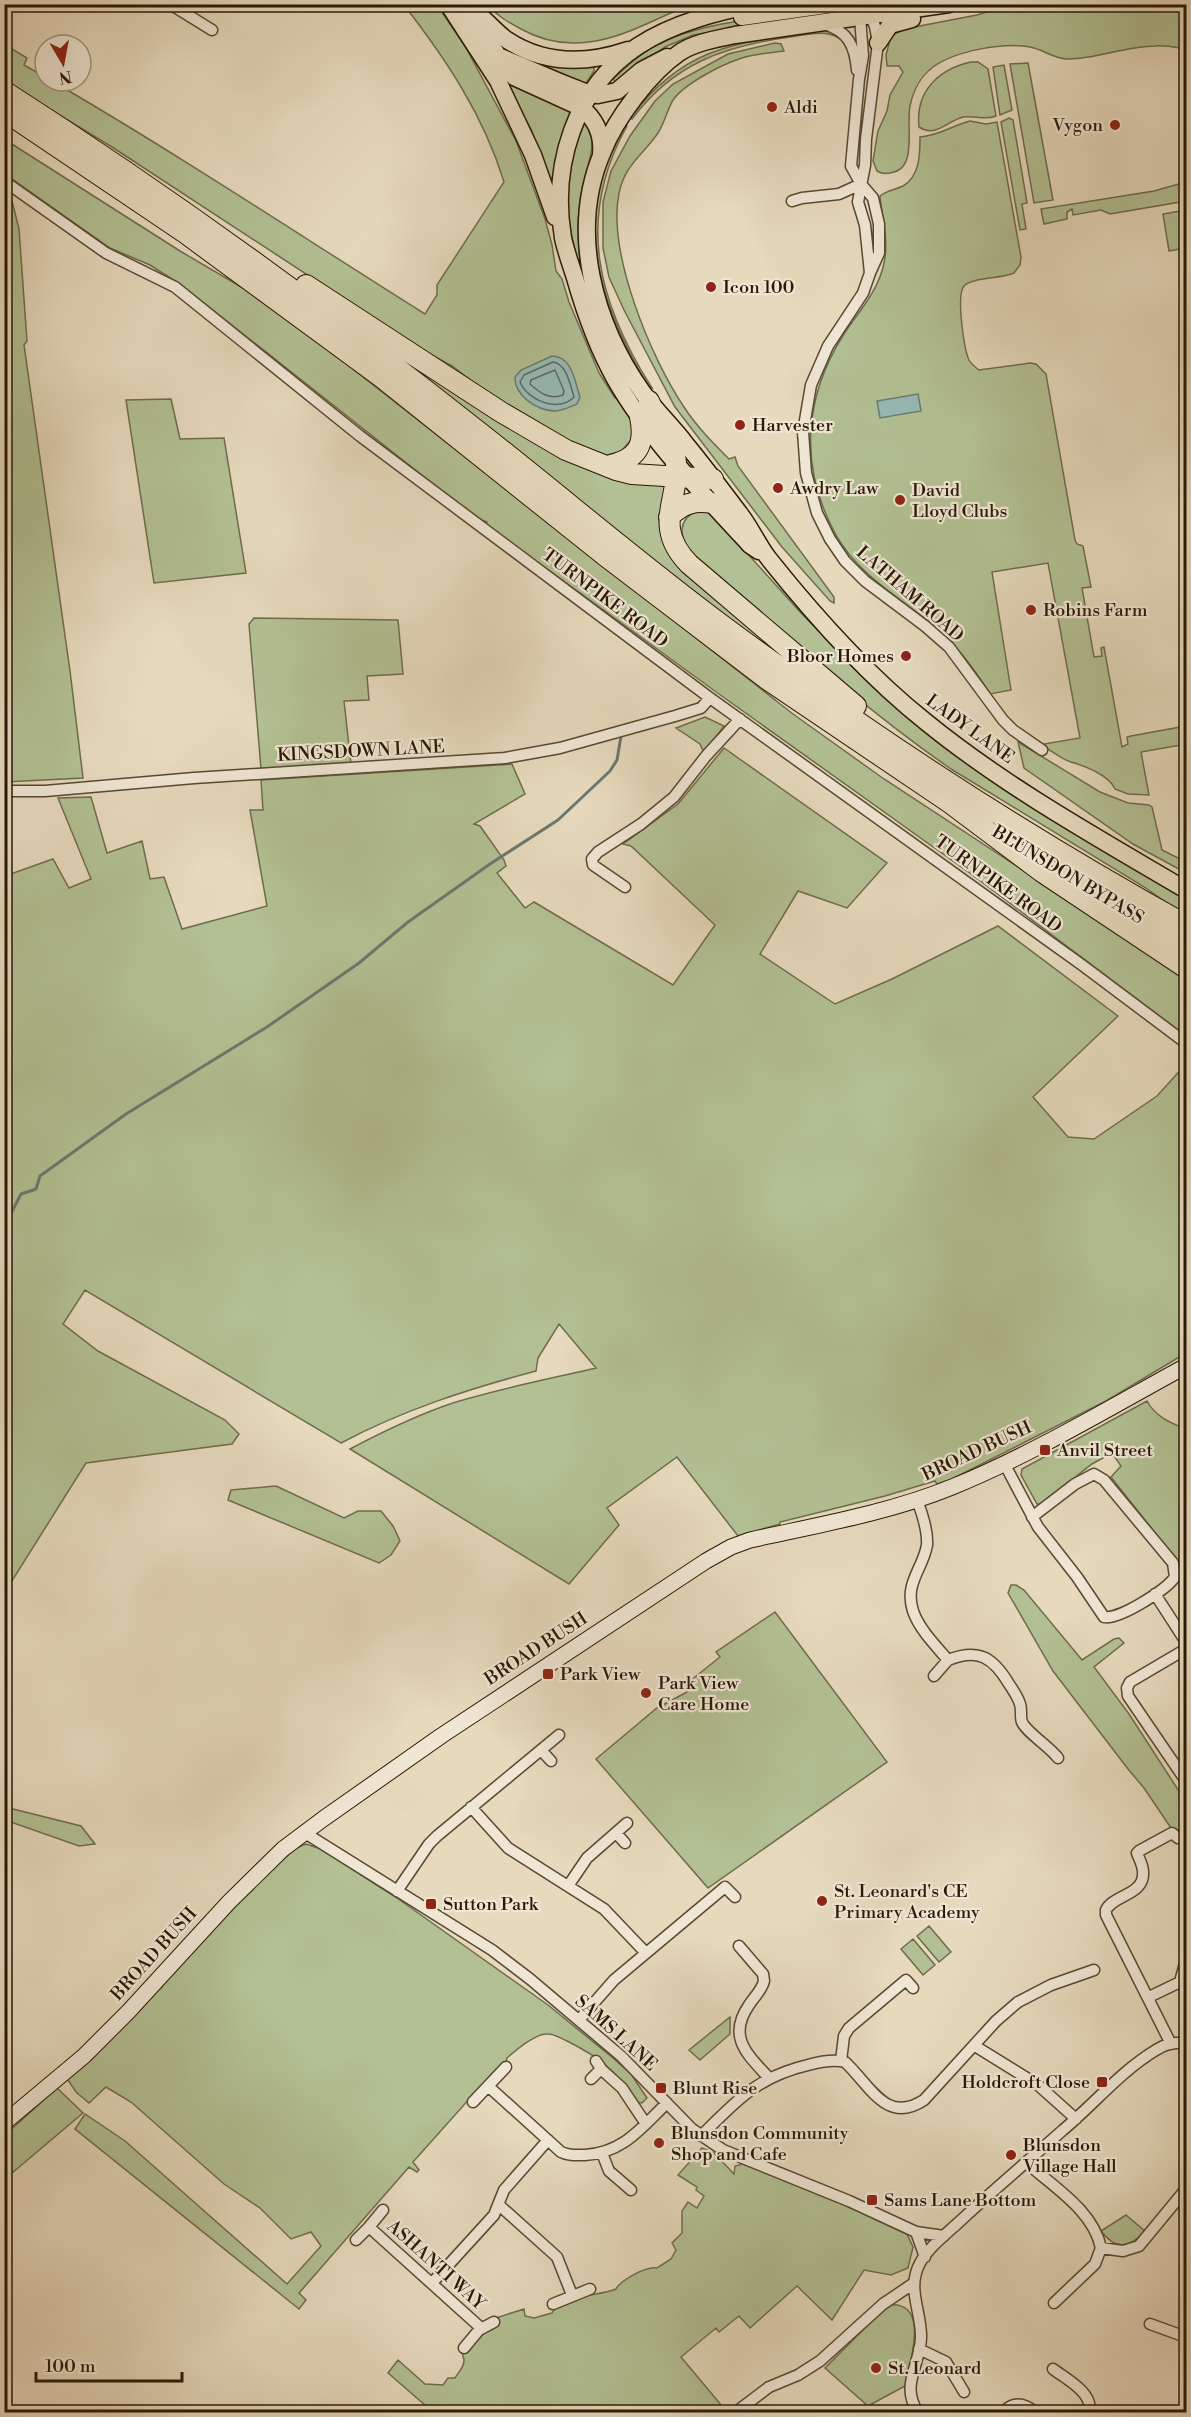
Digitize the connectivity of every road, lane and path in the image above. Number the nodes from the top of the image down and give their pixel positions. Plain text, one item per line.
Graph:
1 (170, 4) edge
2 (448, 4) edge
3 (464, 4) edge
4 (757, 4) edge
5 (833, 4) edge
6 (947, 5) edge
7 (863, 9) edge
8 (693, 22) junction
9 (817, 23) junction
10 (212, 30) dead end
11 (878, 43) junction
12 (477, 46) junction
13 (637, 46) junction
14 (678, 53) junction
15 (498, 57) junction
16 (859, 79) junction
17 (4, 91) edge
18 (586, 101) junction
19 (4, 111) edge
20 (601, 154) junction
21 (4, 181) edge
22 (861, 184) junction
23 (168, 200) junction
24 (792, 201) dead end
25 (563, 240) junction
26 (645, 409) junction
27 (607, 466) junction
28 (680, 471) junction
29 (713, 479) junction
30 (712, 503) junction
31 (669, 517) junction
32 (766, 556) junction
33 (710, 698) junction
34 (740, 719) junction
35 (1042, 750) dead end
36 (4, 791) edge
37 (952, 794) junction
38 (625, 887) dead end
39 (1186, 890) edge
40 (1186, 925) edge
41 (1186, 945) edge
42 (1186, 968) edge
43 (1186, 1043) edge
44 (1186, 1366) edge
45 (1004, 1463) junction
46 (917, 1500) junction
47 (1032, 1517) junction
48 (1155, 1594) junction
49 (1186, 1642) edge
50 (1186, 1649) edge
51 (948, 1660) junction
52 (934, 1676) dead end
53 (559, 1735) dead end
54 (541, 1750) junction
55 (1058, 1758) dead end
56 (551, 1761) dead end
57 (1186, 1781) edge
58 (471, 1807) junction
59 (627, 1823) dead end
60 (305, 1833) junction
61 (616, 1833) junction
62 (1184, 1836) dead end
63 (625, 1843) dead end
64 (568, 1886) junction
65 (397, 1891) junction
66 (735, 1897) dead end
67 (739, 1946) dead end
68 (645, 1952) junction
69 (1184, 1967) dead end
70 (1094, 1970) dead end
71 (913, 1988) dead end
72 (1149, 1997) junction
73 (579, 2020) junction
74 (1186, 2043) edge
75 (1171, 2044) junction
76 (975, 2046) junction
77 (841, 2061) junction
78 (506, 2067) dead end
79 (769, 2078) junction
80 (591, 2079) dead end
81 (488, 2086) junction
82 (473, 2102) dead end
83 (667, 2103) junction
84 (1076, 2119) junction
85 (4, 2123) edge
86 (646, 2124) junction
87 (701, 2136) junction
88 (548, 2140) junction
89 (602, 2153) junction
90 (1027, 2163) junction
91 (1186, 2189) edge
92 (631, 2190) dead end
93 (499, 2205) junction
94 (383, 2210) dead end
95 (369, 2227) junction
96 (916, 2232) junction
97 (944, 2236) junction
98 (356, 2240) dead end
99 (1101, 2248) junction
100 (925, 2257) junction
101 (432, 2283) junction
102 (914, 2283) junction
103 (590, 2289) dead end
104 (572, 2295) junction
105 (1054, 2303) dead end
106 (552, 2304) dead end
107 (494, 2322) dead end
108 (1150, 2324) dead end
109 (482, 2328) junction
110 (1186, 2337) edge
111 (464, 2349) dead end
112 (918, 2349) junction
113 (1053, 2369) dead end
114 (964, 2392) dead end
115 (736, 2412) edge
116 (918, 2412) edge
117 (1004, 2412) edge
118 (1035, 2412) edge
119 (1089, 2412) edge

1 - 10 street
2 - 12 main road
3 - 13 main road
3 - 15 main road
4 - 8 main road
5 - 8 main road
6 - 7 main road
6 - 11 main road
7 - 9 main road
7 - 11 street, LATHAM ROAD
7 - 16 street, LATHAM ROAD
8 - 13 main road
9 - 14 main road
9 - 16 street, LATHAM ROAD
11 - 22 street, LATHAM ROAD
12 - 15 main road
12 - 25 main road
13 - 18 main road
14 - 18 main road
14 - 20 main road
15 - 18 main road
16 - 22 street, LATHAM ROAD
17 - 23 highway
18 - 20 main road
18 - 25 main road
19 - 37 highway
20 - 26 main road
21 - 33 street, TURNPIKE ROAD
22 - 24 street
22 - 35 street, LATHAM ROAD
23 - 27 highway
23 - 37 highway
25 - 26 main road
26 - 27 highway
26 - 28 highway
26 - 29 main road, LADY LANE
27 - 28 highway
28 - 29 highway
28 - 30 main road, LADY LANE
28 - 31 highway
29 - 32 main road, LADY LANE
30 - 31 highway
30 - 32 main road, LADY LANE
31 - 37 highway
32 - 39 main road, LADY LANE
33 - 34 street, TURNPIKE ROAD
33 - 36 street, KINGSDOWN LANE
34 - 38 street
34 - 43 street, TURNPIKE ROAD
37 - 40 highway, BLUNSDON BYPASS
37 - 41 highway, BLUNSDON BYPASS
37 - 42 highway
44 - 45 main road, BROAD BUSH
45 - 46 main road, BROAD BUSH
45 - 47 street
46 - 51 street
46 - 60 main road, BROAD BUSH
47 - 48 street
47 - 48 street
48 - 49 street
50 - 57 street
51 - 52 street
51 - 55 street
53 - 54 street
54 - 56 street
54 - 58 street
58 - 64 street
58 - 65 street
59 - 61 street
60 - 65 street, SAMS LANE
60 - 85 main road, BROAD BUSH
61 - 63 street
61 - 64 street
62 - 72 street
64 - 68 street
65 - 73 street, SAMS LANE
66 - 68 street
67 - 79 street
68 - 73 street
69 - 72 street
70 - 76 street
71 - 77 street
72 - 75 street
73 - 83 street, SAMS LANE
74 - 75 street
75 - 84 street
76 - 77 street
76 - 84 street
77 - 79 street
78 - 81 street
79 - 87 street
80 - 86 street
81 - 82 street
81 - 88 street
83 - 86 street
83 - 87 street, SAMS LANE
84 - 90 street
86 - 89 street
87 - 96 street, SAMS LANE
88 - 89 street
88 - 93 street
89 - 92 street
90 - 97 street
90 - 99 street
91 - 99 street
93 - 101 street
93 - 104 street
94 - 95 street, ASHANTI WAY
95 - 98 street, ASHANTI WAY
95 - 101 street, ASHANTI WAY
96 - 97 street, SAMS LANE
96 - 100 street
97 - 100 street
99 - 105 street
100 - 102 street
101 - 109 street, ASHANTI WAY
102 - 112 street
102 - 115 street
103 - 104 street
104 - 106 street
107 - 109 street, ASHANTI WAY
108 - 110 street
109 - 111 street, ASHANTI WAY
112 - 114 street
112 - 116 street
113 - 119 street
117 - 118 street

